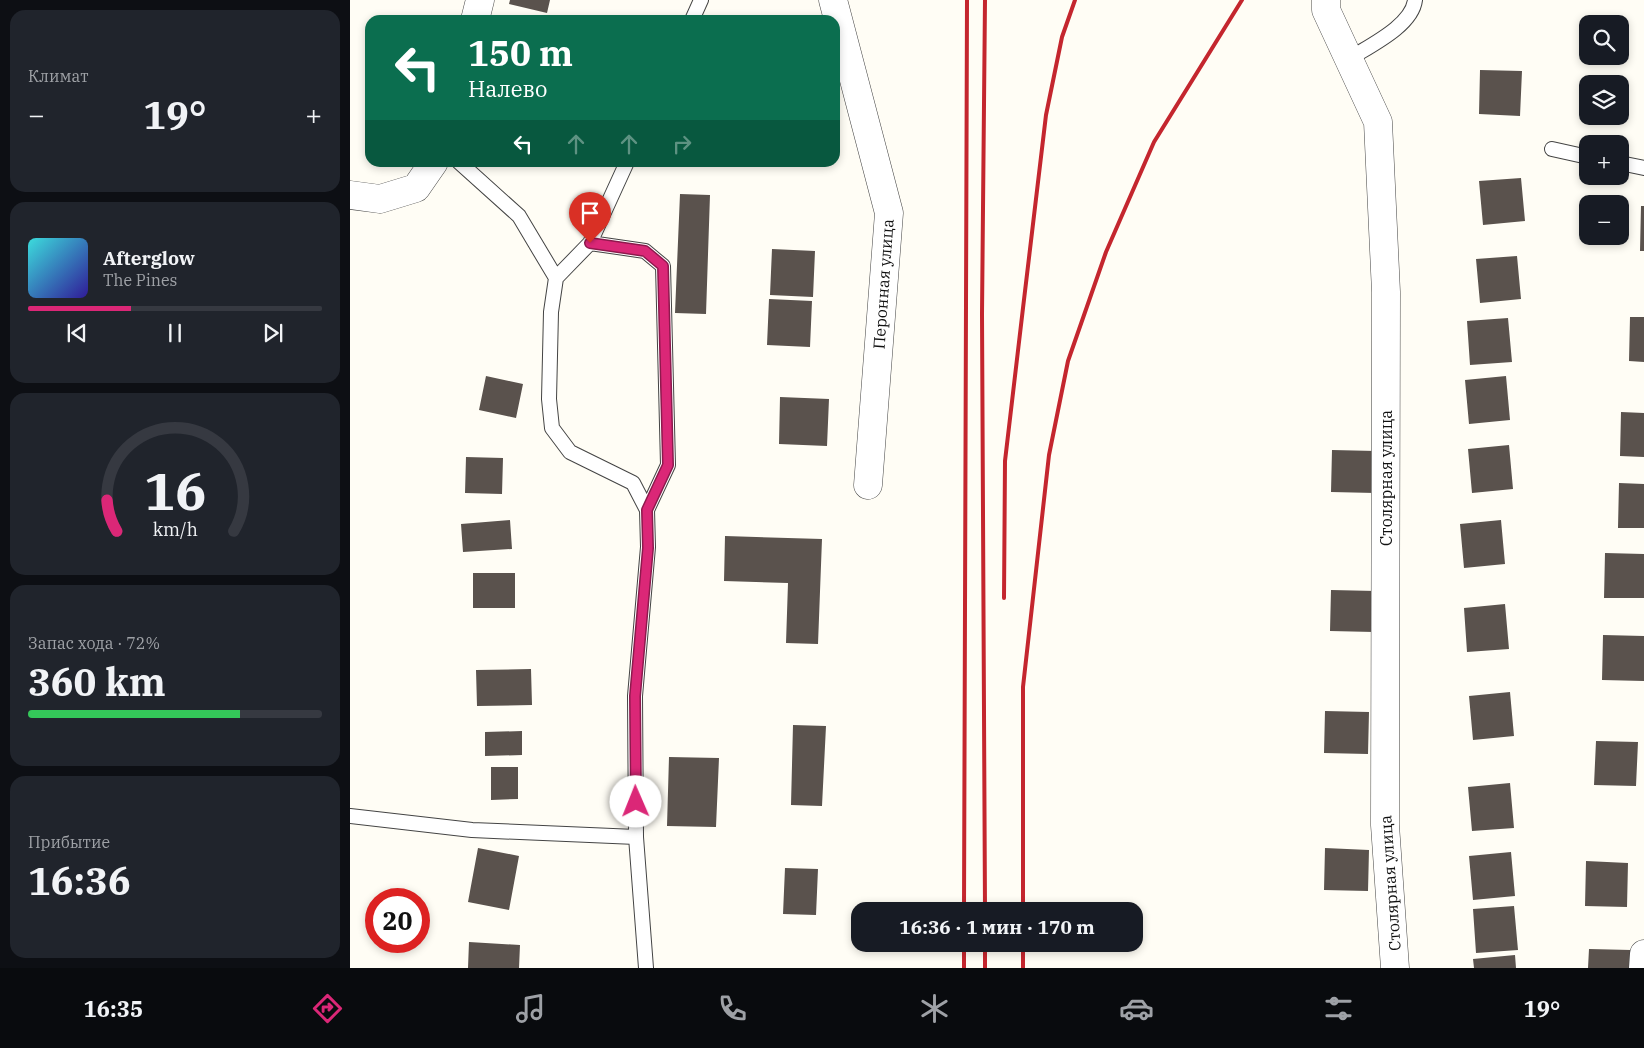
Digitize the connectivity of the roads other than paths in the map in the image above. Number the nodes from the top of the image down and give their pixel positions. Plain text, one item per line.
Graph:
1 (480, 0) edge
2 (701, 0) edge
3 (832, 0) edge
4 (1326, 0) edge
5 (1415, 0) edge
6 (476, 15) edge
7 (694, 15) edge
8 (836, 15) edge
9 (840, 30) edge
10 (1348, 59) junction
11 (1552, 150) dead end
12 (1579, 155) edge
13 (1629, 165) edge
14 (431, 167) edge
15 (465, 167) edge
16 (625, 167) edge
17 (1644, 168) edge
18 (350, 195) edge
19 (590, 243) junction
20 (556, 278) junction
21 (868, 485) dead end
22 (647, 510) junction
23 (350, 816) edge
24 (636, 837) junction
25 (1644, 954) edge
26 (646, 968) edge
27 (1395, 968) edge
28 (1643, 968) edge

1 - 6 street
2 - 7 lane
3 - 8 street, Перонная улица
4 - 10 street, Столярная улица
5 - 10 lane
9 - 21 street, Перонная улица
10 - 27 street, Столярная улица
11 - 12 lane
13 - 17 lane
14 - 18 street
15 - 20 lane
16 - 19 lane
19 - 20 lane
19 - 22 lane
20 - 22 lane
22 - 24 lane
23 - 24 lane
24 - 26 lane
25 - 28 street

